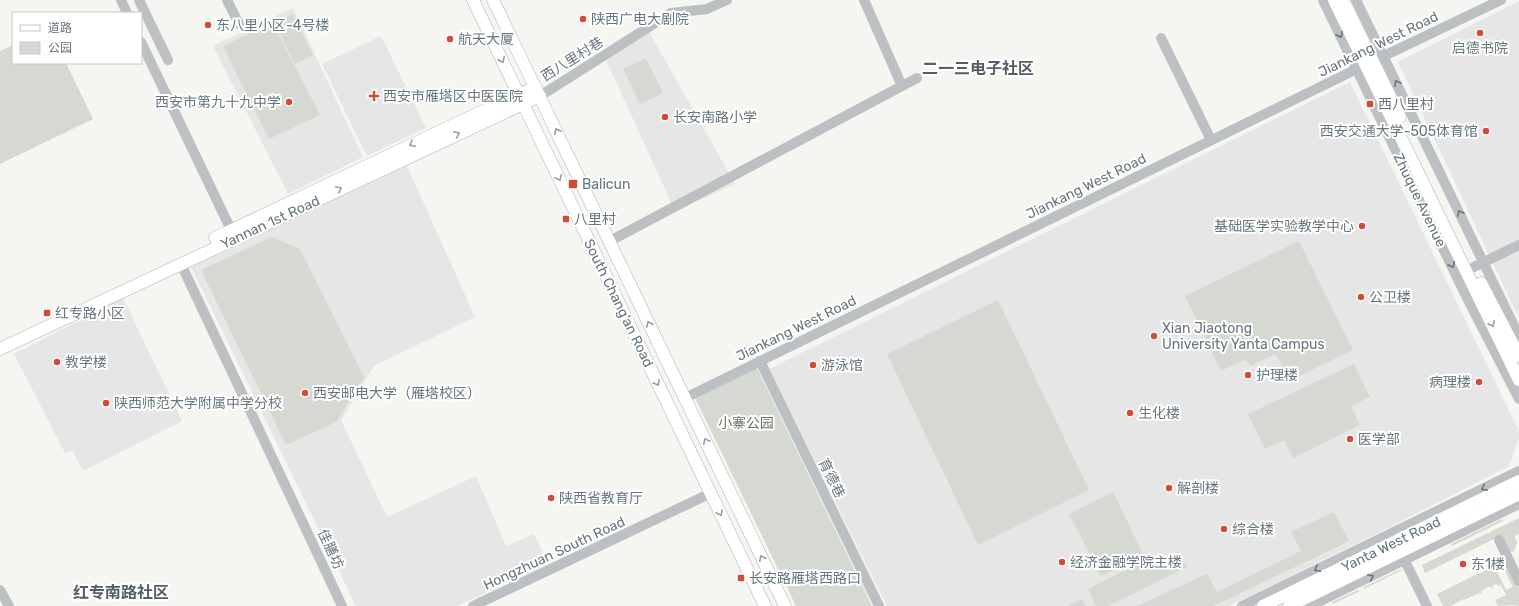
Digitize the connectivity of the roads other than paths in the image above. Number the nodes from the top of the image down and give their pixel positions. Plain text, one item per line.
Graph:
1 (121, 0) edge
2 (139, 0) edge
3 (227, 0) edge
4 (473, 0) edge
5 (493, 0) edge
6 (727, 0) edge
7 (864, 0) edge
8 (1323, 0) edge
9 (1334, 0) edge
10 (1343, 0) edge
11 (1356, 0) edge
12 (1501, 0) edge
13 (127, 12) edge
14 (239, 24) dead end
15 (1161, 38) dead end
16 (142, 44) edge
17 (168, 60) dead end
18 (1370, 63) junction
19 (916, 78) dead end
20 (902, 86) junction
21 (538, 91) junction
22 (521, 99) junction
23 (1211, 140) junction
24 (234, 234) junction
25 (610, 241) junction
26 (1519, 245) edge
27 (181, 264) junction
28 (1478, 264) junction
29 (1519, 336) edge
30 (0, 341) edge
31 (0, 349) edge
32 (1519, 356) edge
33 (760, 361) junction
34 (1519, 380) edge
35 (684, 398) junction
36 (1519, 399) edge
37 (1518, 485) edge
38 (711, 494) junction
39 (1498, 540) dead end
40 (1403, 556) junction
41 (1519, 582) edge
42 (0, 590) edge
43 (9, 606) edge
44 (342, 606) edge
45 (473, 606) edge
46 (765, 606) edge
47 (785, 606) edge
48 (879, 606) edge
49 (1242, 606) edge
50 (1263, 606) edge
51 (1288, 606) edge
52 (1310, 606) edge
53 (1427, 606) edge

1 - 13 street
2 - 17 street
3 - 14 street
4 -> 22 main road, South Chang'an Road
5 - 21 main road, South Chang'an Road
6 - 21 street, 西八里村巷
7 - 20 street
8 -> 18 street, Zhuque Avenue
9 - 18 main road, Zhuque Avenue
10 - 18 main road, Zhuque Avenue
11 - 18 street, Zhuque Avenue
12 - 18 street, Jiankang West Road
15 - 23 street
16 - 24 street
18 - 23 street, Jiankang West Road
28 -> 18 main road, Zhuque Avenue
18 -> 34 main road, Zhuque Avenue
18 -> 36 street, Zhuque Avenue
19 - 20 street
20 - 25 street
21 - 22 main road, Yannan 1st Road
25 -> 21 main road, South Chang'an Road
22 - 24 main road, Yannan 1st Road
22 -> 38 main road, South Chang'an Road
23 - 33 street, Jiankang West Road
24 - 27 main road, Yannan 1st Road
24 - 30 main road, Yannan 1st Road
35 -> 25 main road, South Chang'an Road
26 - 28 street
27 - 31 main road, Yannan 1st Road
27 - 44 street, 佳膳坊
28 - 29 street, Zhuque Avenue
28 - 32 main road, Zhuque Avenue
33 - 35 street, Jiankang West Road
33 - 48 street, 育德巷
47 -> 35 main road, South Chang'an Road
37 - 40 main road, Yanta West Road
37 -> 49 street
37 - 50 main road, Yanta West Road
38 - 45 street, Hongzhuan South Road
38 -> 46 main road, South Chang'an Road
39 - 41 street
40 - 51 main road, Yanta West Road
52 -> 40 street
40 - 53 street
42 - 43 street

